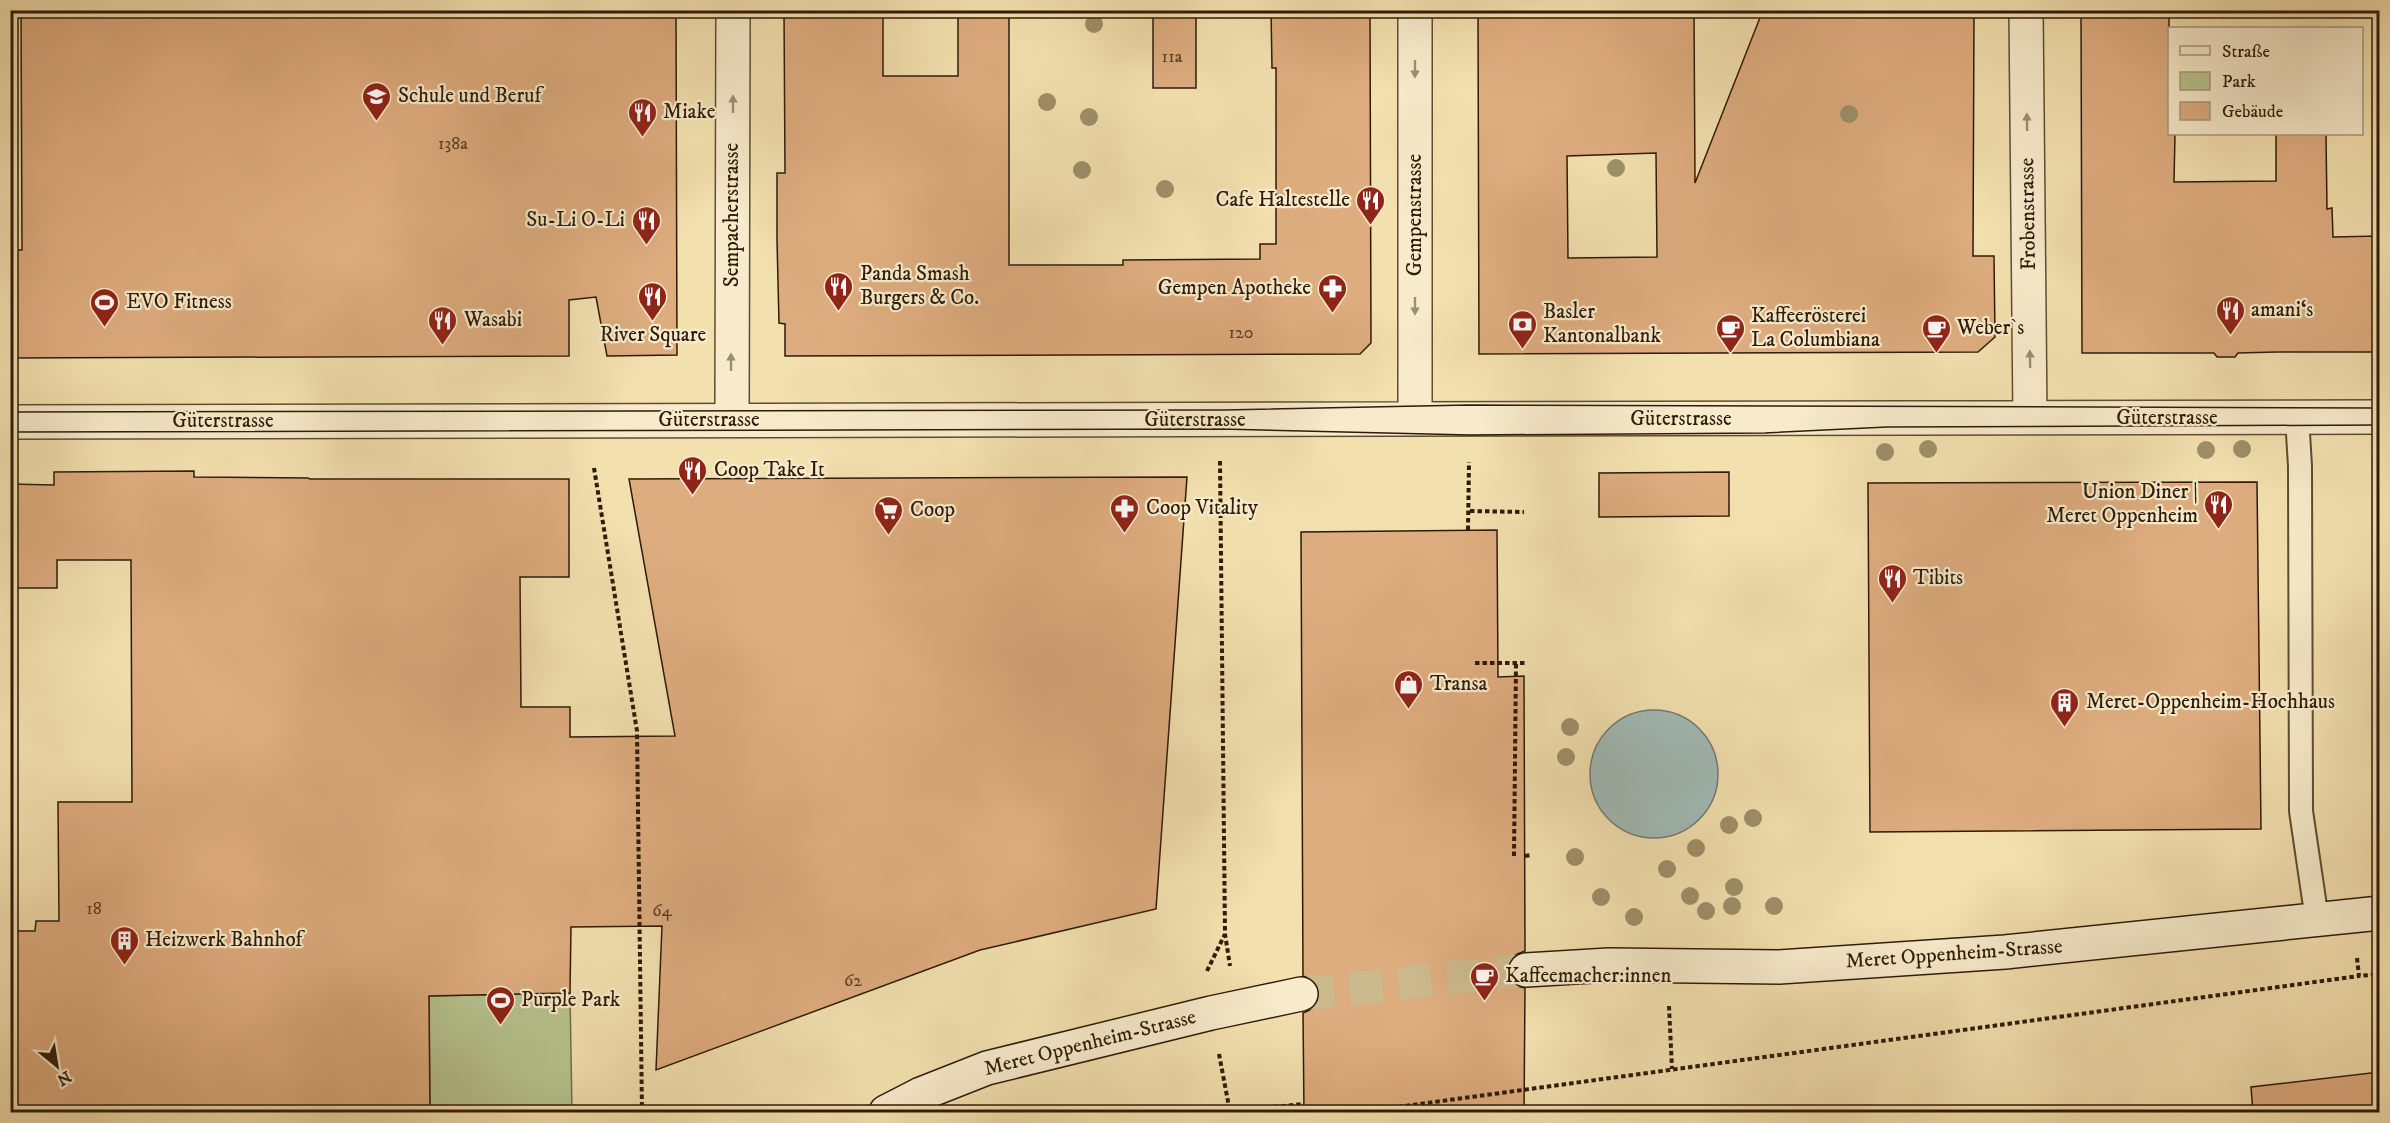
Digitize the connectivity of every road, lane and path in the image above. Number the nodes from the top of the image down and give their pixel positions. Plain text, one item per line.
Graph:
1 (733, 10) edge
2 (1415, 10) edge
3 (2026, 10) edge
4 (2297, 417) junction
5 (2379, 417) edge
6 (2030, 418) junction
7 (732, 420) junction
8 (1223, 420) junction
9 (1415, 420) junction
10 (10, 422) edge
11 (594, 468) dead end
12 (1470, 511) dead end
13 (1524, 512) dead end
14 (1475, 663) dead end
15 (1516, 663) junction
16 (1526, 663) dead end
17 (1531, 855) dead end
18 (1514, 856) dead end
19 (1525, 856) dead end
20 (2379, 913) edge
21 (2317, 920) junction
22 (1526, 970) tunnel mouth
23 (2360, 976) dead end
24 (1301, 994) tunnel mouth
25 (1669, 999) dead end
26 (1236, 1008) junction
27 (1672, 1069) junction
28 (1304, 1104) dead end
29 (642, 1113) edge
30 (886, 1113) edge
31 (1230, 1113) edge
32 (1361, 1113) edge

7 -> 1 street, Sempacherstrasse
2 -> 9 street, Gempenstrasse
6 -> 3 street, Frobenstrasse
4 - 5 street, Güterstrasse
4 - 6 street, Güterstrasse
4 - 21 lane
6 - 9 street, Güterstrasse
7 - 8 street, Güterstrasse
7 - 10 street, Güterstrasse
8 - 9 street, Güterstrasse
8 - 26 path
11 - 29 path
12 - 13 path
14 - 15 path
15 - 16 path
15 - 18 path
17 - 19 path
20 - 21 street, Meret Oppenheim-Strasse
21 - 22 street, Meret Oppenheim-Strasse
23 - 27 path
24 - 26 street, Meret Oppenheim-Strasse
25 - 27 path
26 - 30 street, Meret Oppenheim-Strasse
27 - 32 path
28 - 31 path

